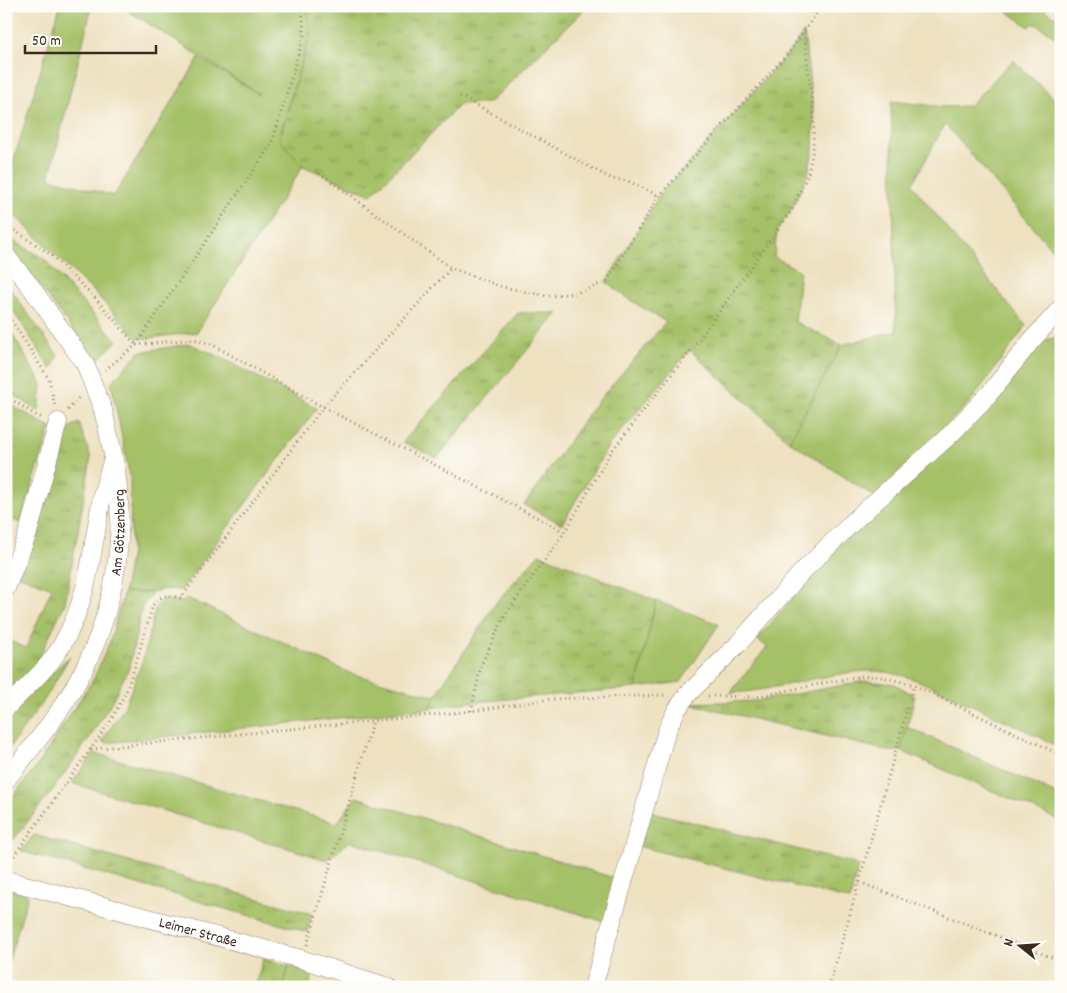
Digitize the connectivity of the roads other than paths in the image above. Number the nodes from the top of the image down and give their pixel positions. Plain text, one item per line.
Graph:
1 (6, 256) edge
2 (1061, 308) edge
3 (58, 422) road end
4 (114, 457) junction
5 (6, 588) edge
6 (6, 708) edge
7 (6, 780) edge
8 (6, 880) edge
9 (355, 982) edge
10 (388, 987) edge
11 (593, 987) edge

1 - 4 street, Am Götzenberg, bridge
2 - 11 street
3 - 5 street
4 - 6 street
4 - 7 street, Am Götzenberg
8 - 9 street, Leimer Straße
9 - 10 street, Leimer Straße

